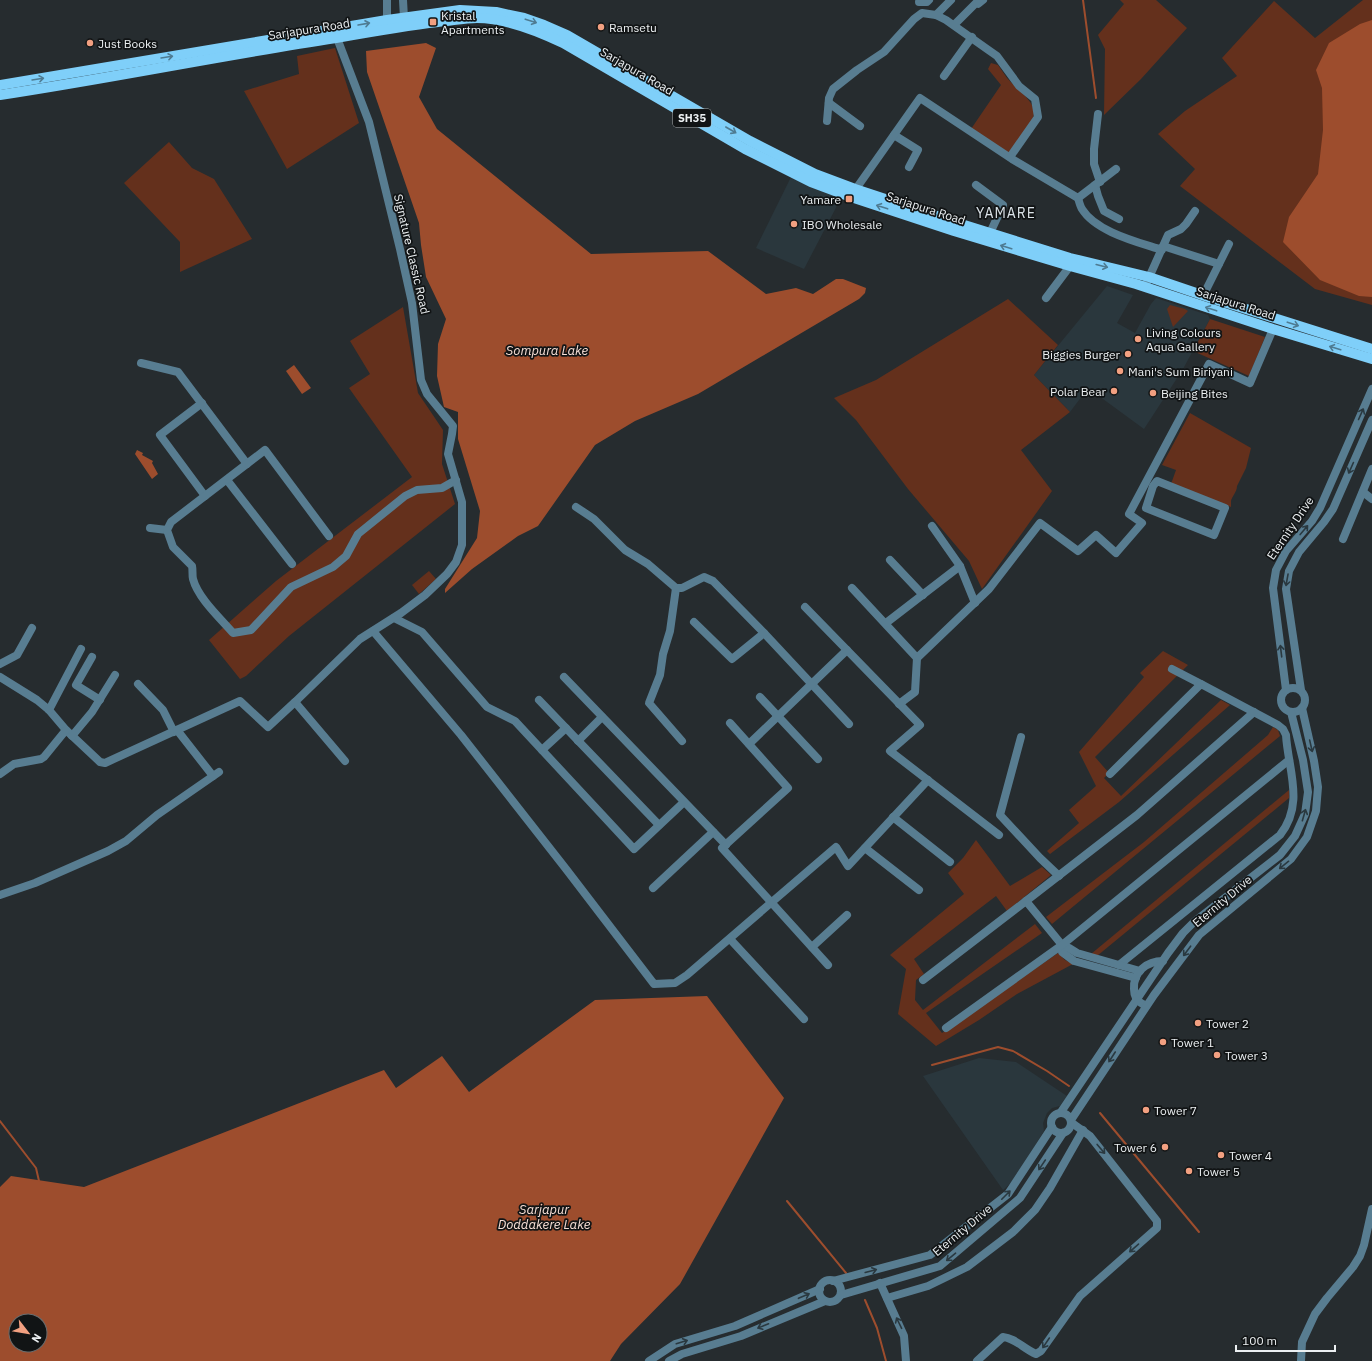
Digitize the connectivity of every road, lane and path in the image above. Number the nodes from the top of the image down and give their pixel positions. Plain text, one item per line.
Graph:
1 (387, 0) edge
2 (403, 0) edge
3 (929, 0) edge
4 (951, 0) edge
5 (983, 0) edge
6 (919, 2) dead end
7 (936, 15) junction
8 (404, 18) junction
9 (424, 19) junction
10 (388, 20) junction
11 (954, 25) junction
12 (972, 37) junction
13 (337, 38) junction
14 (280, 42) junction
15 (125, 68) junction
16 (944, 76) dead end
17 (0, 85) edge
18 (0, 95) edge
19 (829, 103) junction
20 (1098, 114) dead end
21 (827, 121) dead end
22 (860, 126) dead end
23 (894, 135) junction
24 (1010, 157) junction
25 (909, 166) dead end
26 (1116, 169) dead end
27 (1098, 183) junction
28 (976, 185) dead end
29 (853, 193) junction
30 (1078, 198) junction
31 (1195, 211) dead end
32 (1119, 219) dead end
33 (990, 233) junction
34 (1229, 244) dead end
35 (1162, 248) junction
36 (1219, 264) junction
37 (1070, 266) junction
38 (1147, 282) junction
39 (1203, 296) junction
40 (1046, 298) dead end
41 (1273, 330) junction
42 (1372, 349) edge
43 (1372, 360) edge
44 (141, 363) dead end
45 (1372, 389) edge
46 (202, 403) junction
47 (1372, 420) edge
48 (247, 464) junction
49 (1372, 469) edge
50 (227, 480) junction
51 (456, 480) junction
52 (1141, 491) junction
53 (1363, 492) junction
54 (1150, 495) junction
55 (205, 496) junction
56 (1372, 499) edge
57 (576, 507) dead end
58 (932, 526) dead end
59 (150, 528) dead end
60 (166, 530) junction
61 (329, 536) dead end
62 (1343, 539) dead end
63 (890, 560) dead end
64 (292, 564) dead end
65 (960, 566) junction
66 (676, 588) junction
67 (852, 588) dead end
68 (923, 595) junction
69 (975, 602) junction
70 (805, 607) dead end
71 (394, 618) junction
72 (694, 622) dead end
73 (886, 623) junction
74 (32, 628) dead end
75 (372, 631) junction
76 (764, 633) junction
77 (81, 649) dead end
78 (847, 650) junction
79 (92, 657) dead end
80 (917, 658) junction
81 (0, 664) edge
82 (1172, 668) dead end
83 (115, 675) dead end
84 (0, 677) edge
85 (564, 677) dead end
86 (138, 684) dead end
87 (812, 684) junction
88 (1201, 684) junction
89 (1286, 690) junction
90 (1301, 690) junction
91 (760, 697) dead end
92 (100, 700) junction
93 (539, 700) dead end
94 (295, 702) junction
95 (899, 704) junction
96 (1302, 708) junction
97 (49, 710) junction
98 (1254, 712) junction
99 (1291, 712) junction
100 (777, 716) junction
101 (602, 717) junction
102 (730, 723) dead end
103 (849, 724) dead end
104 (566, 728) junction
105 (176, 731) junction
106 (69, 733) junction
107 (1021, 737) dead end
108 (578, 741) junction
109 (682, 741) dead end
110 (749, 744) junction
111 (542, 750) junction
112 (818, 759) dead end
113 (1289, 760) junction
114 (345, 761) dead end
115 (0, 774) edge
116 (1110, 774) dead end
117 (928, 780) junction
118 (684, 802) junction
119 (893, 817) junction
120 (659, 825) junction
121 (713, 832) junction
122 (999, 834) dead end
123 (726, 845) junction
124 (865, 848) junction
125 (950, 862) dead end
126 (1059, 876) junction
127 (653, 888) dead end
128 (919, 890) dead end
129 (0, 895) edge
130 (1026, 901) junction
131 (772, 903) junction
132 (847, 915) dead end
133 (730, 939) junction
134 (1062, 946) junction
135 (812, 947) junction
136 (1163, 960) junction
137 (828, 965) dead end
138 (1119, 965) junction
139 (1138, 974) junction
140 (923, 980) dead end
141 (1137, 1000) junction
142 (1146, 1006) junction
143 (804, 1019) dead end
144 (946, 1028) dead end
145 (1061, 1112) junction
146 (1071, 1122) junction
147 (1052, 1127) junction
148 (1083, 1130) junction
149 (1063, 1133) junction
150 (1372, 1208) edge
151 (958, 1233) junction
152 (964, 1245) junction
153 (833, 1281) junction
154 (880, 1284) junction
155 (820, 1289) junction
156 (841, 1295) junction
157 (887, 1298) junction
158 (826, 1301) junction
159 (649, 1361) edge
160 (670, 1361) edge
161 (906, 1361) edge
162 (977, 1361) edge
163 (1301, 1361) edge

1 - 10 street
2 - 8 street
3 - 6 street
4 - 7 street
5 - 11 street
7 - 11 street
7 - 19 street
8 - 9 main road, Sarjapura Road
8 - 10 main road, Sarjapura Road
9 - 13 main road, Sarjapura Road / SH35
9 - 29 main road, Sarjapura Road / SH35
14 -> 10 main road, Sarjapura Road
11 - 12 street
12 - 16 street
12 - 24 street
13 - 14 main road, Sarjapura Road / SH35
13 - 51 street, Signature Classic Road
14 - 15 main road, Sarjapura Road / SH35
17 -> 15 main road, Sarjapura Road
15 - 18 main road, Sarjapura Road / SH35
19 - 21 street
19 - 22 street
20 - 27 street
23 - 24 street
23 - 25 street
23 - 29 street
24 - 30 street
26 - 27 street
27 - 30 street
27 - 32 street
28 - 33 street
29 - 33 main road, Sarjapura Road
37 -> 29 main road, Sarjapura Road / SH35
30 - 35 street
31 - 35 street
33 -> 38 main road, Sarjapura Road
34 - 36 street
35 - 36 street
35 - 38 street
36 - 39 street
37 - 38 main road, Sarjapura Road / SH35
37 - 40 street
38 - 39 main road, Sarjapura Road
41 -> 38 main road, Sarjapura Road / SH35
39 -> 42 main road, Sarjapura Road
43 -> 41 main road, Sarjapura Road / SH35
41 - 52 street
44 - 46 street
89 -> 45 street, Eternity Drive
46 - 48 street
46 - 55 street
47 -> 90 street, Eternity Drive
48 - 50 street
48 - 61 street
49 - 53 street
50 - 55 street
50 - 64 street
51 - 60 street
51 - 71 street, Signature Classic Road
52 - 54 street
52 - 69 street
53 - 56 street
53 - 62 street
54 - 54 street
55 - 60 street
57 - 66 street
58 - 65 street
59 - 60 street
63 - 68 street
65 - 68 street
65 - 69 street
66 - 76 street
66 - 109 street
67 - 73 street
68 - 73 street
69 - 80 street
70 - 78 street
71 - 75 street, Signature Classic Road
71 - 111 street
72 - 76 street
73 - 80 street
74 - 81 street
75 - 94 street, Signature Classic Road
75 - 133 street
76 - 87 street
77 - 97 street
78 - 87 street
78 - 95 street
79 - 92 street
80 - 95 street
82 - 88 street
83 - 92 street
84 - 97 street
85 - 101 street
86 - 105 street
87 - 100 street
87 - 103 street
88 - 98 street
88 - 116 street
89 - 90 street
89 - 99 street, Eternity Drive
90 - 96 street, Eternity Drive
91 - 100 street
92 - 106 street
93 - 104 street
94 - 105 street, Signature Classic Road
94 - 114 street
95 - 117 street
96 - 99 street
96 -> 142 street, Eternity Drive
97 - 106 street
98 - 113 street
98 - 126 street
136 -> 99 street, Eternity Drive
100 - 110 street
100 - 112 street
101 - 108 street
101 - 118 street
102 - 110 street
104 - 108 street
104 - 111 street
105 - 106 street
105 - 129 street
106 - 115 street
107 - 126 street
108 - 120 street
110 - 123 street
111 - 120 street
113 - 134 street
113 - 138 street
117 - 119 street
117 - 122 street
118 - 120 street
118 - 121 street
119 - 124 street
119 - 125 street
121 - 123 street
121 - 127 street
123 - 131 street
124 - 128 street
124 - 131 street
126 - 130 street
130 - 134 street
130 - 140 street
131 - 133 street
131 - 135 street
132 - 135 street
133 - 143 street
134 - 138 street
134 - 139 street
134 - 144 street
135 - 137 street
136 - 139 street
136 - 141 street, Eternity Drive
138 - 139 street
139 - 141 street
141 - 142 street
141 - 145 street, Eternity Drive
142 -> 146 street, Eternity Drive
145 - 146 street
145 - 147 street, Eternity Drive
146 - 148 street
146 - 149 street, Eternity Drive
147 - 149 street
151 -> 147 street, Eternity Drive
148 - 157 street
148 -> 162 street
149 -> 152 street, Eternity Drive
150 - 163 street
151 - 152 street
153 -> 151 street, Eternity Drive
152 -> 154 street, Eternity Drive
153 - 155 street, Eternity Drive
153 - 156 street
154 - 156 street, Eternity Drive
154 - 157 street
155 - 158 street
159 -> 155 street, Eternity Drive
156 - 158 street, Eternity Drive
161 -> 157 street
158 -> 160 street, Eternity Drive

